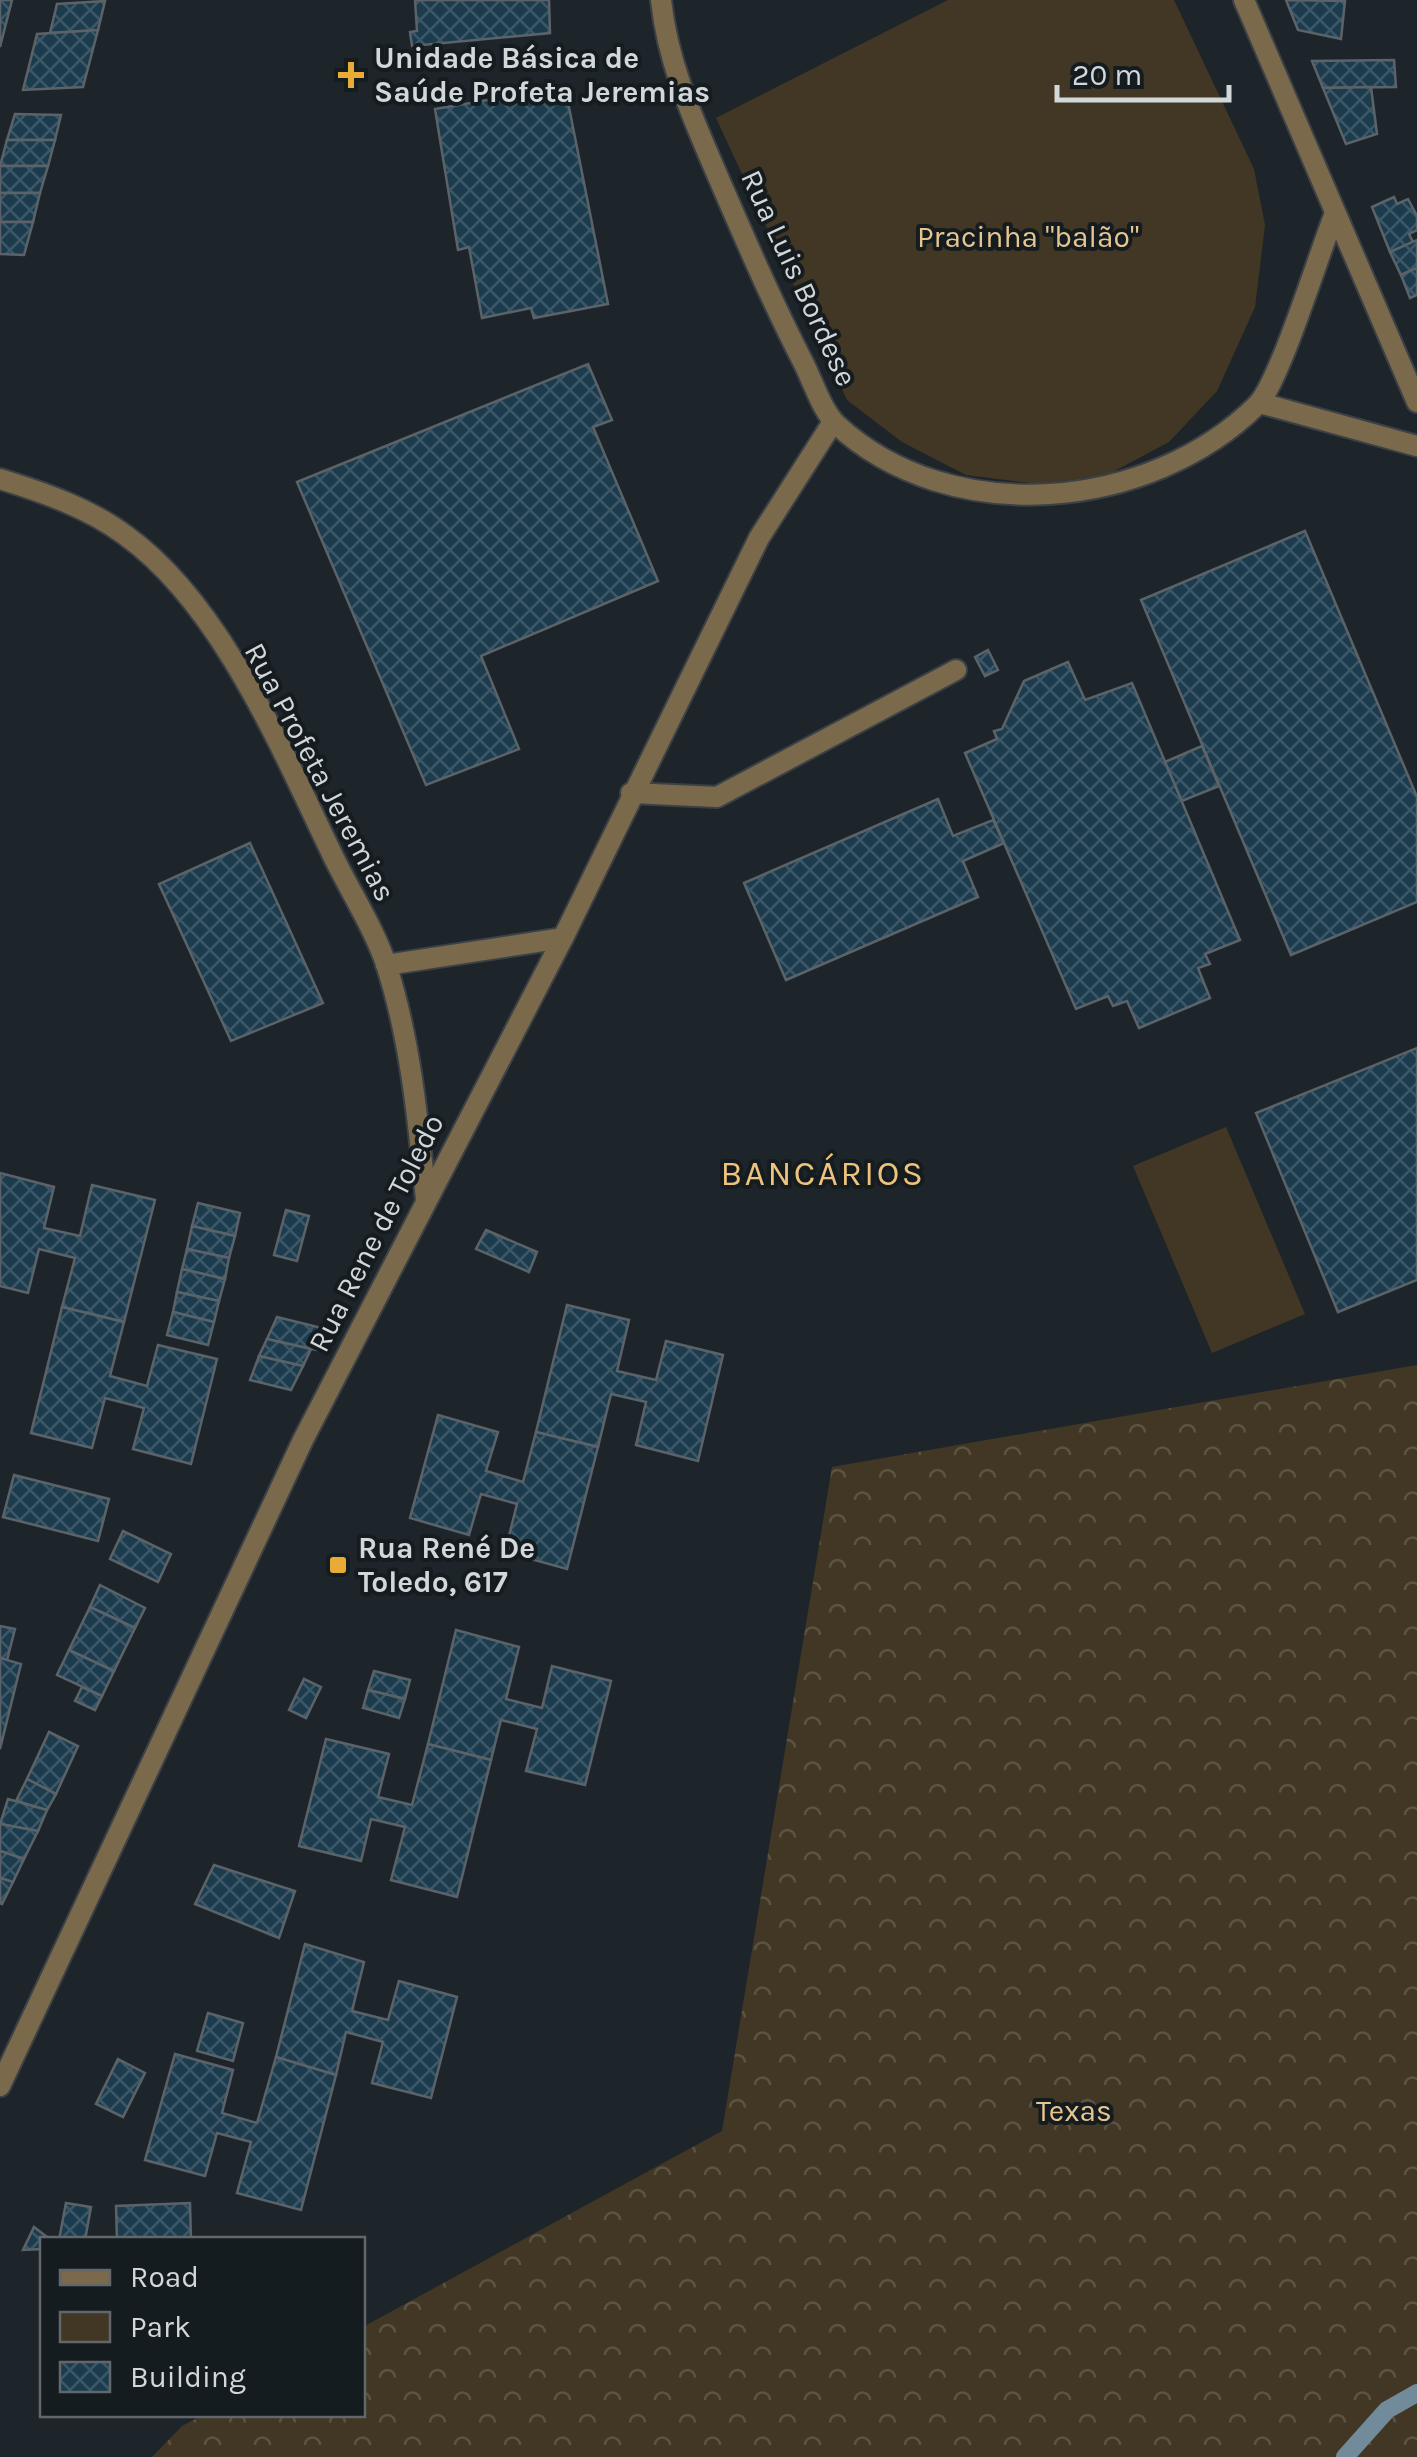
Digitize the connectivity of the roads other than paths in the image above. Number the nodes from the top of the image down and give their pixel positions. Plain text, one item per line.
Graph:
1 (661, 0) edge
2 (1244, 0) edge
3 (1334, 216) junction
4 (1417, 402) edge
5 (1260, 403) junction
6 (834, 422) junction
7 (1417, 446) edge
8 (0, 479) edge
9 (956, 670) dead end
10 (632, 793) junction
11 (563, 938) junction
12 (386, 966) junction
13 (426, 1200) junction
14 (0, 2086) edge

1 - 6 street, Rua Luis Bordese
2 - 3 street
3 - 4 street
3 - 5 street
5 - 6 street, Rua Luis Bordese
5 - 7 street
6 - 10 street, Rua Rene de Toledo
8 - 12 street, Rua Profeta Jeremias
9 - 10 street
10 - 11 street, Rua Rene de Toledo
11 - 12 street
11 - 13 street, Rua Rene de Toledo
12 - 13 street, Rua Profeta Jeremias
13 - 14 street, Rua Rene de Toledo

